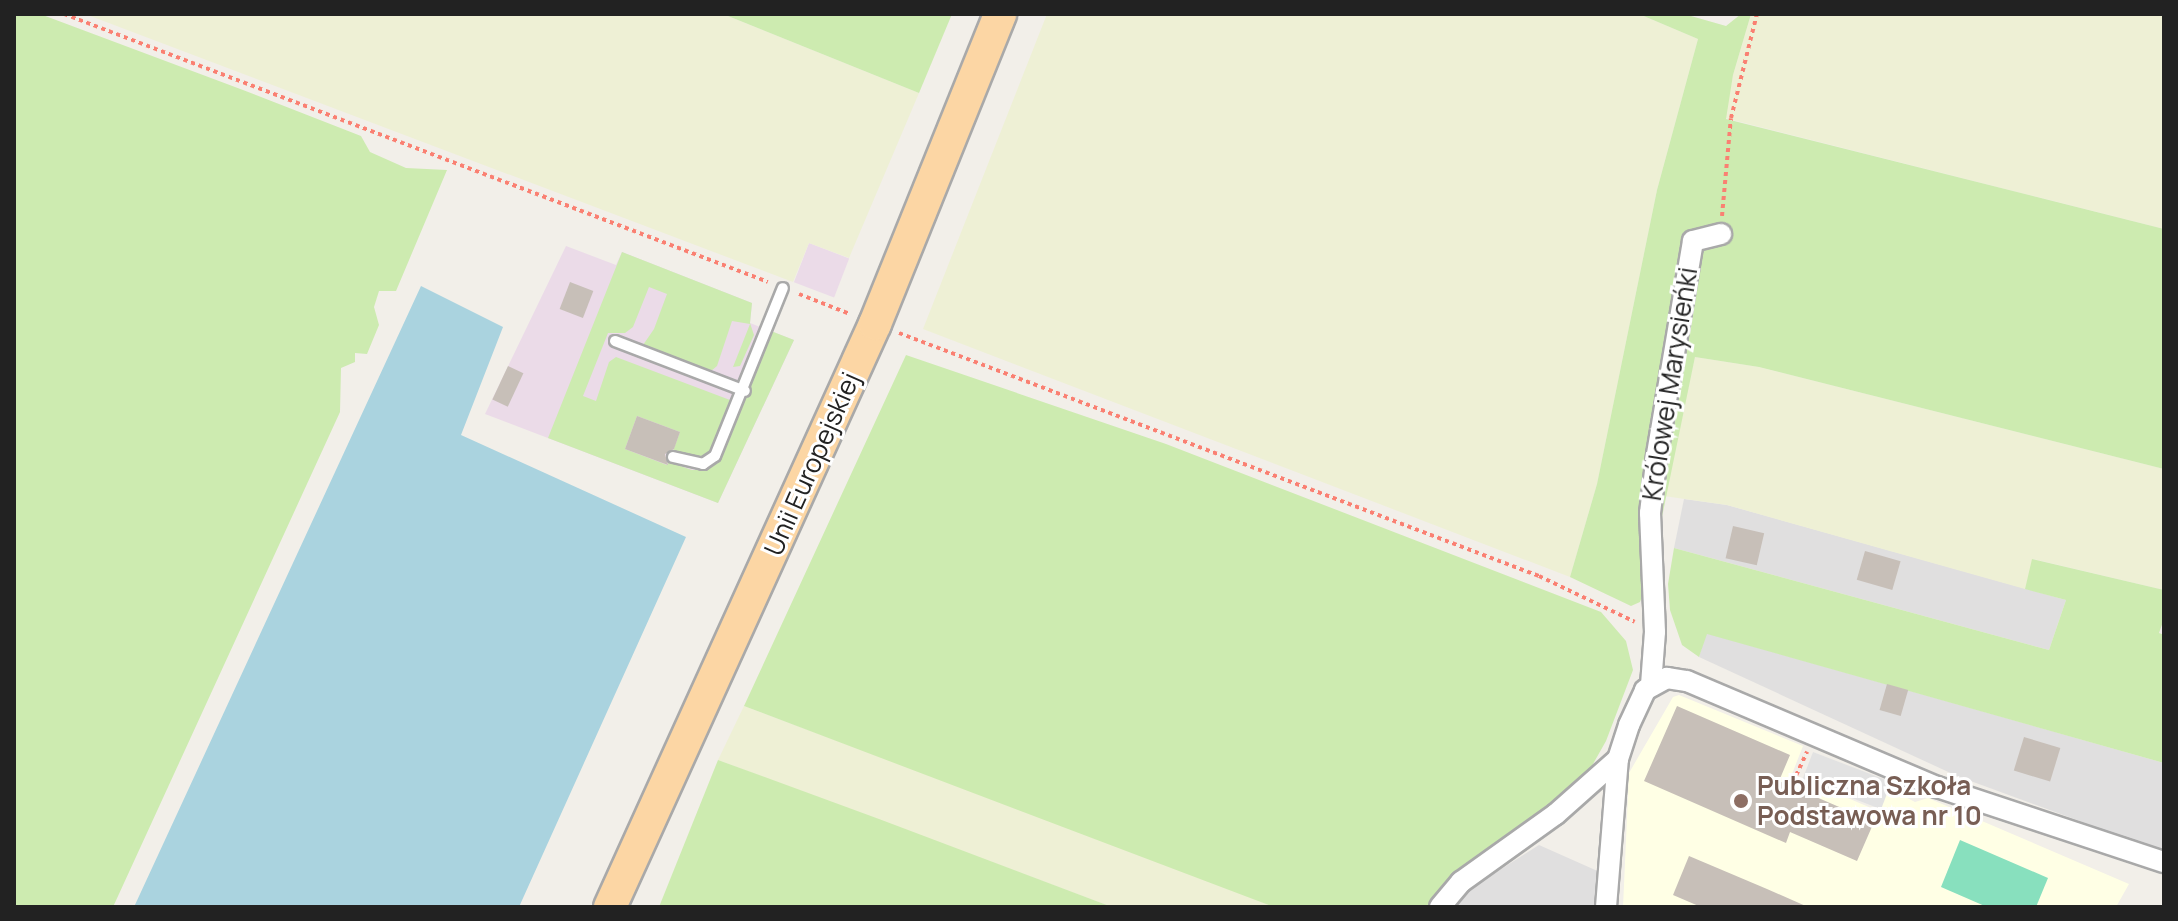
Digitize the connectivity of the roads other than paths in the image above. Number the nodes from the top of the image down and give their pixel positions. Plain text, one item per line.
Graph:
1 (1000, 14) edge
2 (1721, 234) road end
3 (783, 288) road end
4 (615, 341) dead end
5 (745, 391) junction
6 (673, 457) dead end
7 (1651, 685) junction
8 (1618, 759) junction
9 (2164, 862) edge
10 (610, 907) edge
11 (1440, 907) edge
12 (1606, 907) edge

1 - 10 main road, Unii Europejskiej
2 - 7 street, Królowej Marysieńki
3 - 5 lane
4 - 5 lane
5 - 6 lane
7 - 8 street
7 - 9 street
8 - 11 street
8 - 12 street

